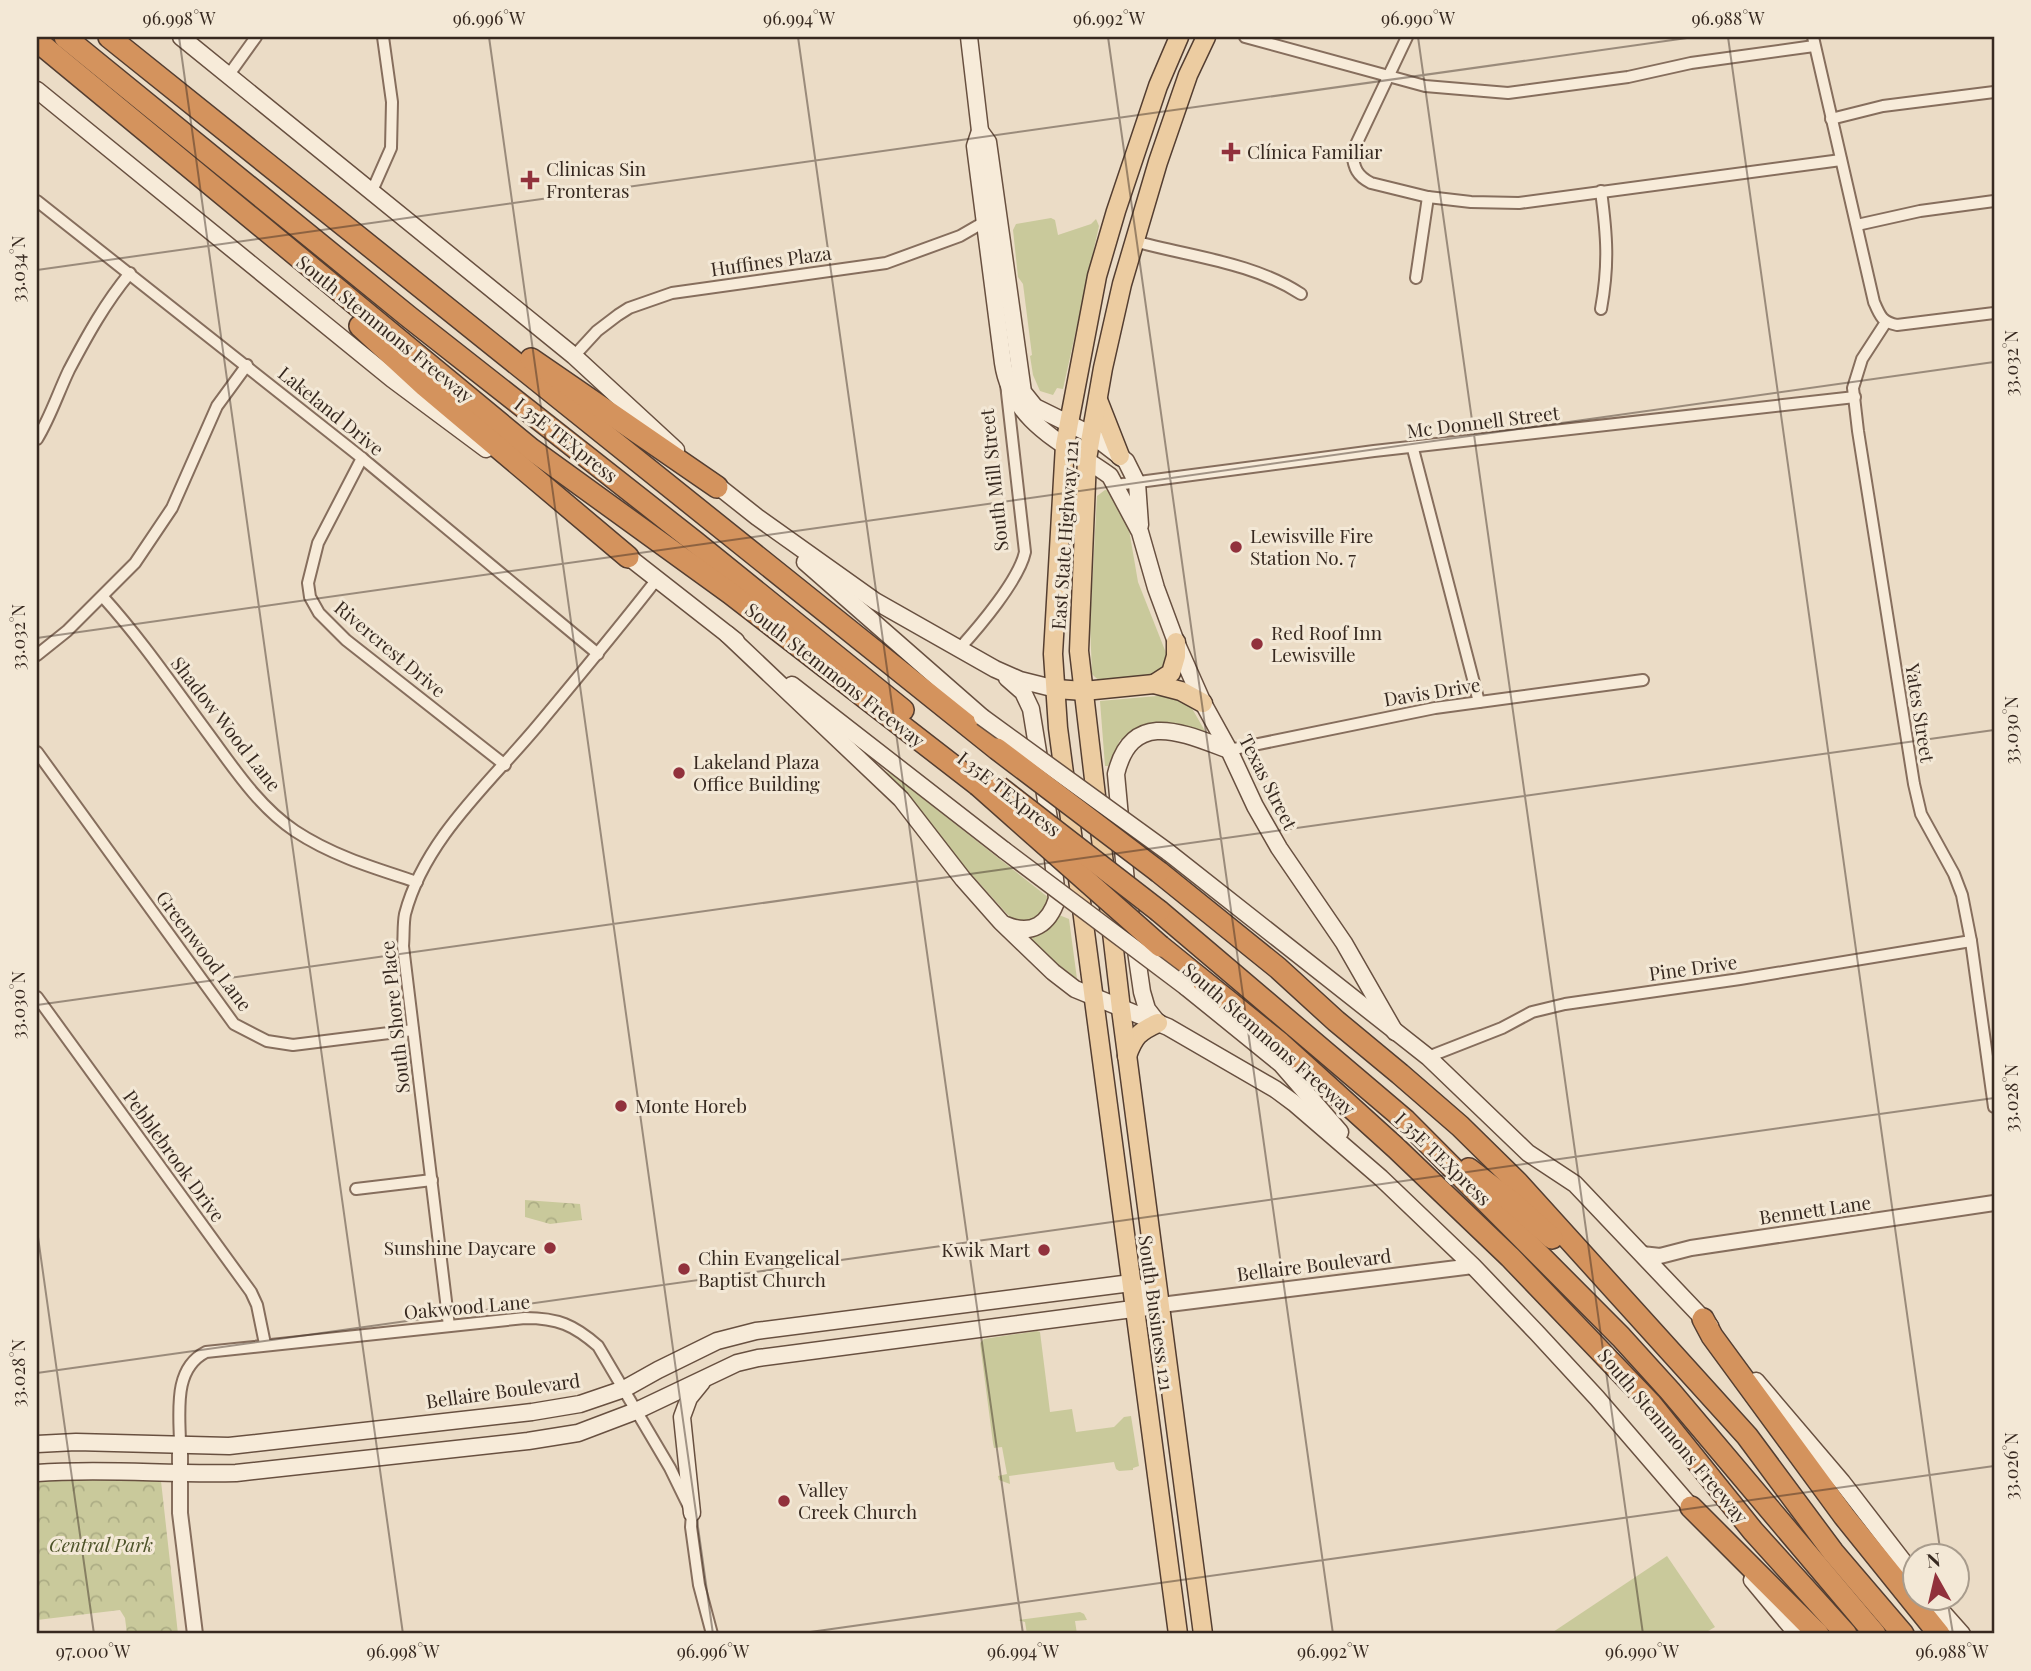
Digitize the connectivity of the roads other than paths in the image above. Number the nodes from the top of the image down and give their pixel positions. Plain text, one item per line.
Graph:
1 (65, 37) edge
2 (108, 37) edge
3 (181, 37) edge
4 (256, 37) edge
5 (383, 37) edge
6 (969, 37) edge
7 (1178, 37) edge
8 (1206, 37) edge
9 (1245, 37) edge
10 (1407, 37) edge
11 (37, 41) edge
12 (1814, 41) edge
13 (1388, 74) junction
14 (228, 76) junction
15 (37, 91) edge
16 (1994, 92) edge
17 (1831, 119) junction
18 (1841, 160) junction
19 (189, 168) junction
20 (373, 191) junction
21 (1601, 191) junction
22 (1428, 197) junction
23 (37, 201) edge
24 (1994, 201) edge
25 (993, 219) junction
26 (1857, 225) junction
27 (1134, 241) junction
28 (376, 253) junction
29 (130, 273) junction
30 (1416, 278) dead end
31 (1301, 295) dead end
32 (1601, 309) dead end
33 (1994, 313) edge
34 (1886, 323) junction
35 (574, 356) junction
36 (247, 365) junction
37 (1012, 369) junction
38 (1854, 397) junction
39 (1098, 400) junction
40 (523, 406) junction
41 (1069, 423) junction
42 (1092, 435) junction
43 (37, 439) edge
44 (1065, 445) junction
45 (1413, 449) junction
46 (1120, 456) junction
47 (362, 458) junction
48 (1087, 459) junction
49 (1137, 483) junction
50 (1116, 485) junction
51 (717, 487) junction
52 (757, 517) junction
53 (1140, 532) junction
54 (628, 556) junction
55 (657, 579) junction
56 (730, 593) junction
57 (103, 597) junction
58 (727, 634) junction
59 (1176, 642) junction
60 (959, 649) junction
61 (37, 654) edge
62 (598, 654) junction
63 (995, 669) junction
64 (1643, 680) dead end
65 (1154, 684) junction
66 (1056, 689) junction
67 (1084, 691) junction
68 (1479, 702) junction
69 (1203, 703) junction
70 (1229, 750) junction
71 (37, 752) edge
72 (505, 765) junction
73 (987, 784) junction
74 (417, 882) junction
75 (1001, 922) junction
76 (1971, 942) junction
77 (1093, 997) junction
78 (37, 998) edge
79 (1121, 1009) junction
80 (1158, 1023) junction
81 (413, 1030) junction
82 (1395, 1032) junction
83 (1127, 1056) junction
84 (1429, 1057) junction
85 (1994, 1107) edge
86 (1109, 1118) junction
87 (1405, 1120) junction
88 (1143, 1167) junction
89 (1381, 1178) junction
90 (432, 1180) junction
91 (356, 1189) dead end
92 (1994, 1203) edge
93 (1642, 1254) junction
94 (1473, 1266) junction
95 (1132, 1283) junction
96 (1161, 1305) junction
97 (1135, 1309) junction
98 (1703, 1319) junction
99 (840, 1320) junction
100 (449, 1326) junction
101 (1653, 1333) junction
102 (265, 1345) junction
103 (843, 1347) junction
104 (705, 1377) junction
105 (624, 1390) junction
106 (636, 1411) junction
107 (37, 1444) edge
108 (180, 1446) junction
109 (37, 1473) edge
110 (180, 1473) junction
111 (1691, 1507) junction
112 (692, 1513) junction
113 (1902, 1560) edge
114 (1942, 1612) edge
115 (195, 1634) edge
116 (712, 1634) edge
117 (1178, 1634) edge
118 (1203, 1634) edge
119 (1797, 1634) edge
120 (1818, 1634) edge
121 (1846, 1634) edge
122 (1875, 1634) edge
123 (1903, 1634) edge
124 (1939, 1634) edge
125 (1962, 1634) edge

1 - 40 highway, I 35E TEXpress
2 - 28 highway
3 - 14 main road
4 - 14 street
5 - 20 street
6 - 25 main road, South Mill Street
7 - 41 main road, East State Highway 121
8 - 27 main road, East State Highway 121
9 - 13 street
10 - 13 street
11 - 19 highway, South Stemmons Freeway
12 - 13 street
12 - 17 street
13 - 22 street
14 - 20 main road
15 - 54 main road, South Stemmons Freeway
16 - 17 street
17 - 18 street
18 - 21 street
18 - 26 street
19 - 54 highway
19 - 56 highway, South Stemmons Freeway
20 - 35 main road
21 - 22 street
21 - 32 street
22 - 30 street
23 - 29 street, Lakeland Drive
24 - 26 street
25 - 35 street, Huffines Plaza
25 - 37 main road, South Mill Street
26 - 34 street
27 - 31 street
27 - 39 main road, East State Highway 121
28 - 51 highway
28 - 101 highway, bridge
29 - 36 street, Lakeland Drive
29 - 43 street
33 - 34 street
34 - 38 street, Yates Street
35 - 51 main road
36 - 47 street, Lakeland Drive
36 - 57 street
37 - 41 main road, South Mill Street
37 - 44 main road, South Mill Street
37 - 60 street, South Mill Street
38 - 45 street, Mc Donnell Street
38 - 76 street, Yates Street
39 - 42 main road, East State Highway 121
39 - 46 main road
40 - 56 highway
40 - 73 highway, I 35E TEXpress
41 - 42 main road, South Mill Street
41 - 44 main road, East State Highway 121
42 - 46 main road, Texas Street
42 - 48 main road, East State Highway 121
44 - 48 main road, South Mill Street
44 - 66 main road, East State Highway 121
45 - 49 street, Mc Donnell Street
45 - 68 street
46 - 49 main road, Texas Street
47 - 62 street, Lakeland Drive
47 - 72 street, Rivercrest Drive
48 - 50 main road, Texas Street
48 - 67 main road, East State Highway 121
49 - 50 street, Mc Donnell Street
49 - 53 main road, Texas Street
50 - 53 main road, Texas Street
51 - 52 main road
52 - 60 main road
52 - 82 main road, bridge
53 - 59 main road, Texas Street
54 - 55 main road, South Stemmons Freeway
55 - 58 main road, South Stemmons Freeway
55 - 62 street, South Shore Place
56 - 73 highway, South Stemmons Freeway
57 - 61 street
57 - 74 street, Shadow Wood Lane
58 - 75 main road, South Stemmons Freeway
58 - 89 main road, South Stemmons Freeway, bridge
59 - 65 main road
59 - 69 main road, Texas Street
60 - 63 main road
62 - 72 street, South Shore Place
63 - 66 main road
63 - 75 main road
64 - 68 street, Davis Drive
65 - 67 main road
65 - 69 main road
66 - 67 main road
66 - 77 main road, East State Highway 121
67 - 79 main road, East State Highway 121
68 - 70 street, Davis Drive
69 - 70 main road, Texas Street
70 - 80 main road
70 - 82 main road, Texas Street
71 - 81 street, Greenwood Lane
72 - 74 street, South Shore Place
73 - 87 highway, I 35E TEXpress, bridge
73 - 121 highway, South Stemmons Freeway, bridge
74 - 81 street, South Shore Place
75 - 77 main road, South Stemmons Freeway
76 - 84 street, Pine Drive
76 - 85 street, Yates Street
77 - 79 main road, South Stemmons Freeway
77 - 86 main road, South Business 121
78 - 102 street, Pebblebrook Drive
79 - 80 main road, South Stemmons Freeway
79 - 83 main road, South Business 121
80 - 83 main road
80 - 89 main road, South Stemmons Freeway
81 - 90 street, South Shore Place
82 - 84 main road
83 - 88 main road, South Business 121
84 - 93 main road
86 - 88 main road
86 - 95 main road, South Business 121
87 - 101 highway
87 - 122 highway, I 35E TEXpress
88 - 96 main road, South Business 121
89 - 94 main road, South Stemmons Freeway
90 - 91 street
90 - 100 street, South Shore Place
92 - 93 street, Bennett Lane
93 - 98 main road
94 - 96 street, Bellaire Boulevard
94 - 111 main road, South Stemmons Freeway
95 - 96 main road
95 - 97 main road, South Business 121
95 - 99 main road, Bellaire Boulevard
96 - 97 main road, Bellaire Boulevard
96 - 118 main road, South Business 121
97 - 103 main road, Bellaire Boulevard
97 - 117 main road, South Business 121
98 - 113 main road
98 - 124 highway
99 - 103 main road
99 - 105 main road, Bellaire Boulevard
100 - 102 street, Oakwood Lane
100 - 105 street, Oakwood Lane
101 - 123 highway
102 - 108 street, Oakwood Lane
103 - 104 main road, Bellaire Boulevard
104 - 106 main road, Bellaire Boulevard
104 - 112 main road
105 - 106 street, Oakwood Lane
105 - 108 main road, Bellaire Boulevard
106 - 110 main road, Bellaire Boulevard
106 - 112 street, Oakwood Lane
107 - 108 main road, Bellaire Boulevard
108 - 110 street
109 - 110 main road, Bellaire Boulevard
110 - 115 street
111 - 119 main road, South Stemmons Freeway
111 - 120 highway
112 - 116 street, Oakwood Lane
114 - 125 main road

